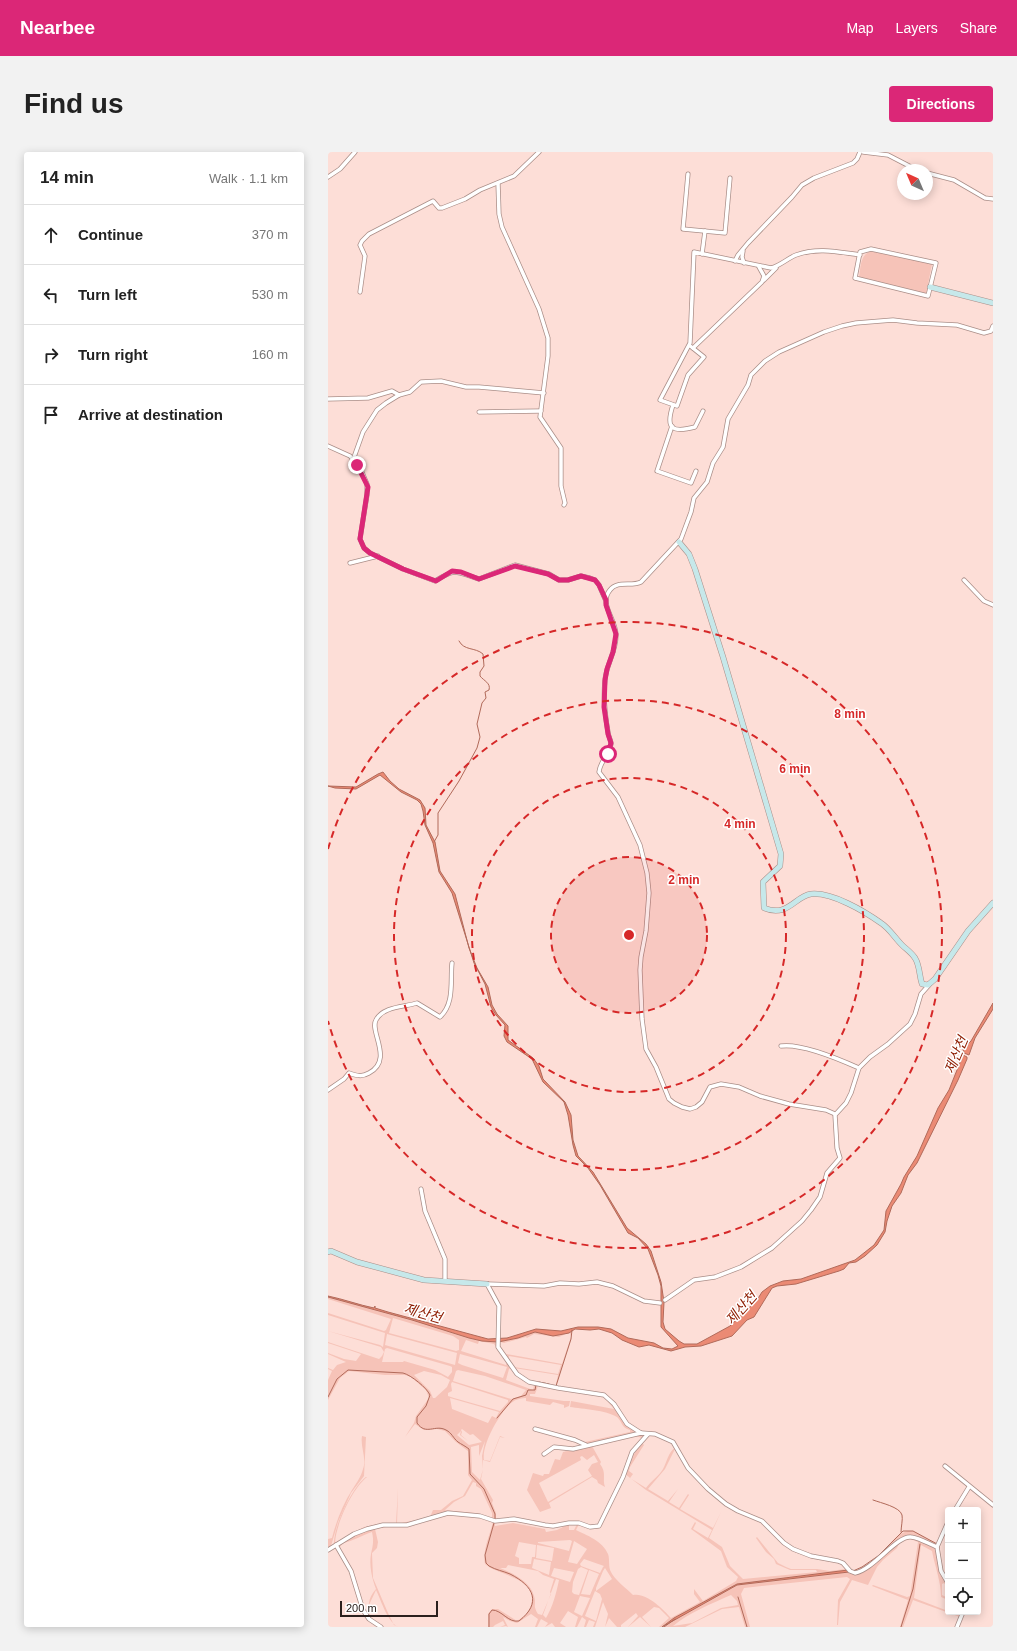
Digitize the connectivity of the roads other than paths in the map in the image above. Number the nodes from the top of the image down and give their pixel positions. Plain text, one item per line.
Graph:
1 (354, 152) edge
2 (539, 152) edge
3 (861, 152) edge
4 (905, 164) edge
5 (688, 174) dead end
6 (933, 175) edge
7 (328, 177) edge
8 (730, 178) dead end
9 (498, 183) junction
10 (993, 199) edge
11 (705, 231) junction
12 (743, 250) junction
13 (702, 254) junction
14 (860, 255) junction
15 (736, 261) junction
16 (744, 263) junction
17 (778, 265) junction
18 (758, 266) junction
19 (762, 282) junction
20 (930, 287) junction
21 (360, 292) dead end
22 (993, 302) edge
23 (993, 326) edge
24 (689, 345) junction
25 (693, 348) junction
26 (544, 393) junction
27 (399, 394) junction
28 (328, 399) edge
29 (673, 405) junction
30 (540, 411) junction
31 (703, 411) dead end
32 (479, 412) dead end
33 (672, 426) junction
34 (328, 446) edge
35 (354, 460) junction
36 (696, 471) dead end
37 (564, 504) dead end
38 (679, 542) junction
39 (378, 556) junction
40 (350, 563) dead end
41 (964, 580) dead end
42 (606, 600) junction
43 (993, 605) edge
44 (993, 903) edge
45 (452, 962) dead end
46 (929, 985) junction
47 (781, 1046) dead end
48 (859, 1068) junction
49 (328, 1090) edge
50 (835, 1114) junction
51 (421, 1189) dead end
52 (328, 1252) edge
53 (445, 1280) junction
54 (487, 1284) junction
55 (665, 1300) dead end
56 (660, 1303) dead end
57 (535, 1429) dead end
58 (641, 1433) junction
59 (648, 1434) junction
60 (586, 1446) junction
61 (544, 1454) dead end
62 (945, 1466) dead end
63 (969, 1487) junction
64 (993, 1505) edge
65 (957, 1507) edge
66 (945, 1529) edge
67 (336, 1545) junction
68 (937, 1547) junction
69 (328, 1550) edge
70 (946, 1579) edge
71 (962, 1615) edge
72 (381, 1627) edge
73 (957, 1627) edge

1 - 7 street
2 - 9 street
3 - 4 street
3 - 12 street
5 - 11 street
6 - 10 street
8 - 11 street
9 - 21 street
9 - 26 street
11 - 13 street
12 - 15 street
12 - 16 street
13 - 15 street
13 - 24 street
14 - 17 street
14 - 20 street
14 - 20 street
15 - 16 street
16 - 18 street
17 - 18 street
17 - 19 street
18 - 19 street
19 - 25 street
20 - 22 street
23 - 38 street
24 - 25 street
24 - 29 street
25 - 29 street
26 - 27 street
26 - 30 street
27 - 28 street
27 - 35 street
29 - 33 street
30 - 32 street
30 - 37 street
31 - 33 street
33 - 36 street
34 - 35 street
35 - 39 street
38 - 42 street
38 - 46 street
39 - 40 street
39 - 42 street
41 - 43 street
42 - 50 street
44 - 46 street
45 - 49 street
46 - 48 street
47 - 48 street
48 - 50 street
50 - 55 street
51 - 53 street
52 - 53 street
53 - 54 street
54 - 56 street
54 - 58 street
57 - 60 street
58 - 59 street
58 - 60 street
59 - 67 street
59 - 68 street
60 - 61 street
62 - 63 street
63 - 64 street
63 - 65 street
66 - 68 street
67 - 69 street
67 - 72 street
68 - 70 street
71 - 73 street

